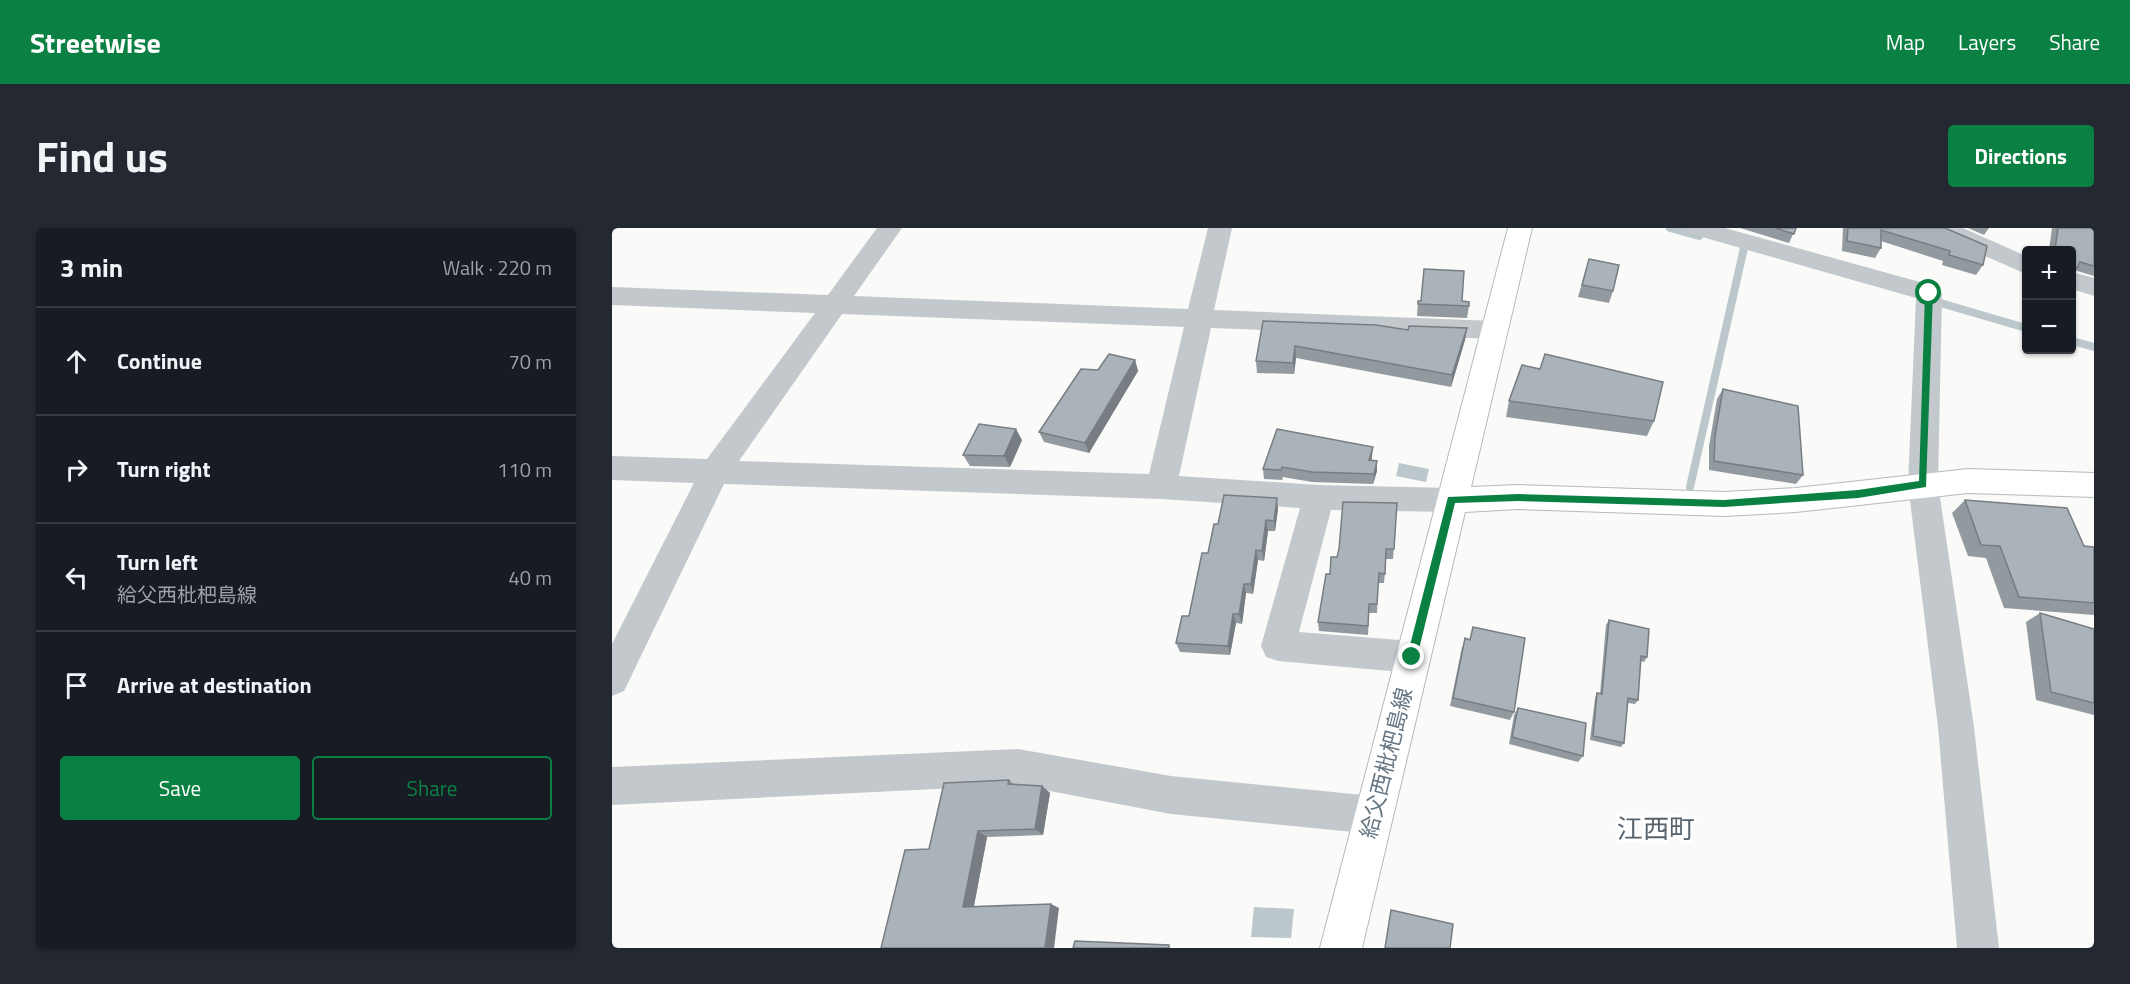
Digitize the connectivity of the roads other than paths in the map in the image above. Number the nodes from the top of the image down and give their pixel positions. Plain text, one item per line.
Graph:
1 (890, 228) edge
2 (1220, 228) edge
3 (1520, 228) edge
4 (1697, 228) edge
5 (1942, 228) edge
6 (2022, 264) edge
7 (2076, 281) edge
8 (2094, 287) edge
9 (612, 296) edge
10 (835, 304) junction
11 (1198, 319) junction
12 (1494, 330) junction
13 (612, 468) edge
14 (714, 473) junction
15 (1923, 484) junction
16 (2094, 485) edge
17 (1161, 487) junction
18 (1319, 497) junction
19 (1451, 500) junction
20 (1412, 657) junction
21 (612, 680) edge
22 (612, 786) edge
23 (1373, 815) junction
24 (1341, 948) edge
25 (1978, 948) edge

1 - 10 street
2 - 11 street
3 - 12 main road, 給父西枇杷島線
4 - 15 street
5 - 6 street
7 - 8 street
9 - 10 street
10 - 11 street
10 - 14 street
11 - 12 street
11 - 17 street
12 - 19 main road, 給父西枇杷島線
13 - 14 street
14 - 17 street
14 - 21 street
15 - 16 main road
15 - 19 main road
15 - 25 street
17 - 18 street
18 - 19 street
18 - 20 street
19 - 20 main road, 給父西枇杷島線
20 - 23 main road, 給父西枇杷島線
22 - 23 street
23 - 24 main road, 給父西枇杷島線

